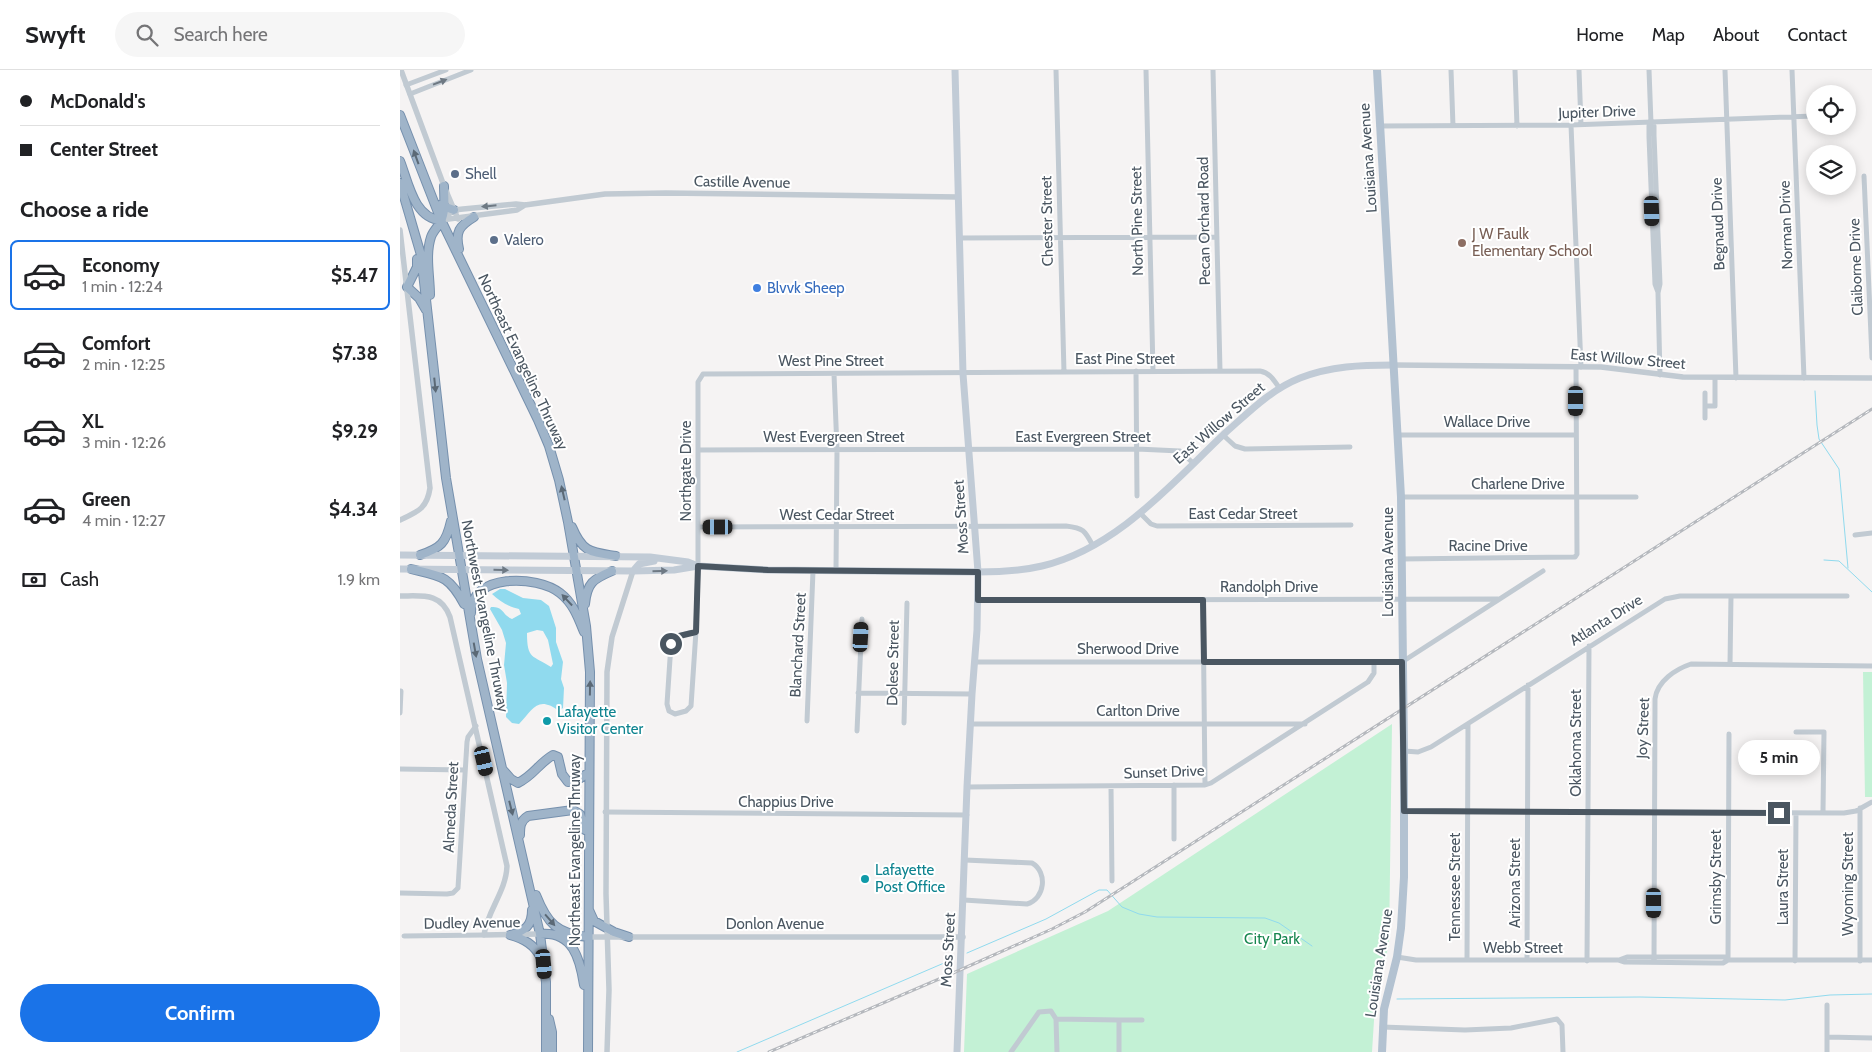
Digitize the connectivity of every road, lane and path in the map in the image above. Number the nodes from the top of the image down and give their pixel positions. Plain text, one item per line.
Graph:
1 (401, 70) edge
2 (446, 70) edge
3 (471, 70) edge
4 (955, 70) edge
5 (1056, 70) edge
6 (1146, 70) edge
7 (1213, 70) edge
8 (1377, 70) edge
9 (1451, 70) edge
10 (1515, 70) edge
11 (1579, 70) edge
12 (1649, 70) edge
13 (1725, 70) edge
14 (1792, 70) edge
15 (406, 85) junction
16 (410, 94) junction
17 (400, 114) edge
18 (1794, 116) junction
19 (1806, 116) edge
20 (1727, 119) junction
21 (1651, 122) junction
22 (1571, 125) junction
23 (1581, 125) junction
24 (1379, 126) junction
25 (1453, 126) junction
26 (1517, 126) junction
27 (400, 160) edge
28 (1864, 176) dead end
29 (400, 183) edge
30 (444, 186) junction
31 (958, 197) junction
32 (432, 199) junction
33 (525, 205) junction
34 (444, 206) junction
35 (454, 210) junction
36 (1869, 210) edge
37 (474, 217) junction
38 (458, 219) junction
39 (441, 220) junction
40 (400, 230) edge
41 (1060, 237) junction
42 (1150, 237) junction
43 (1217, 237) junction
44 (960, 238) junction
45 (416, 242) junction
46 (462, 264) junction
47 (404, 287) edge
48 (428, 313) junction
49 (1872, 358) edge
50 (433, 362) junction
51 (1393, 365) junction
52 (1578, 367) junction
53 (1136, 371) junction
54 (1154, 371) junction
55 (1220, 371) junction
56 (1064, 372) junction
57 (834, 374) junction
58 (963, 374) junction
59 (1660, 375) junction
60 (700, 376) joint
61 (1715, 378) junction
62 (1736, 378) junction
63 (1804, 378) junction
64 (1872, 378) edge
65 (1280, 389) junction
66 (1705, 393) dead end
67 (1705, 406) junction
68 (1705, 418) dead end
69 (1576, 434) junction
70 (1223, 435) junction
71 (1397, 435) junction
72 (1350, 448) dead end
73 (1137, 449) junction
74 (698, 450) junction
75 (837, 450) junction
76 (969, 450) junction
77 (1194, 463) junction
78 (1138, 496) dead end
79 (1577, 496) junction
80 (1401, 497) junction
81 (1636, 497) dead end
82 (1140, 513) junction
83 (452, 514) junction
84 (567, 514) junction
85 (400, 520) edge
86 (1351, 525) dead end
87 (699, 527) junction
88 (837, 527) junction
89 (976, 527) junction
90 (1872, 533) edge
91 (1855, 535) dead end
92 (1093, 546) junction
93 (400, 555) edge
94 (420, 555) junction
95 (459, 555) junction
96 (574, 556) junction
97 (616, 556) junction
98 (667, 559) junction
99 (1401, 559) junction
100 (698, 566) junction
101 (400, 569) edge
102 (411, 570) junction
103 (461, 570) junction
104 (577, 571) junction
105 (612, 571) junction
106 (633, 571) junction
107 (813, 571) junction
108 (836, 571) junction
109 (1543, 571) dead end
110 (978, 572) junction
111 (400, 596) edge
112 (1731, 596) junction
113 (1848, 596) dead end
114 (1402, 599) junction
115 (1499, 599) junction
116 (978, 600) junction
117 (1203, 600) junction
118 (907, 603) dead end
119 (468, 611) junction
120 (584, 616) junction
121 (862, 619) dead end
122 (472, 629) junction
123 (696, 632) junction
124 (588, 643) junction
125 (1589, 646) junction
126 (974, 662) junction
127 (1204, 662) junction
128 (1374, 662) junction
129 (1402, 662) junction
130 (1730, 664) junction
131 (1872, 666) edge
132 (1528, 686) junction
133 (401, 691) edge
134 (858, 693) junction
135 (905, 693) junction
136 (972, 694) junction
137 (400, 713) edge
138 (807, 721) dead end
139 (904, 723) dead end
140 (970, 724) junction
141 (1204, 724) junction
142 (1305, 724) junction
143 (1468, 724) junction
144 (476, 726) junction
145 (857, 731) dead end
146 (1796, 732) dead end
147 (1729, 734) dead end
148 (1404, 751) junction
149 (400, 769) edge
150 (502, 769) junction
151 (465, 770) junction
152 (588, 773) junction
153 (1205, 785) junction
154 (1111, 786) junction
155 (1174, 786) junction
156 (968, 787) junction
157 (1872, 802) edge
158 (1860, 808) junction
159 (1404, 811) junction
160 (606, 812) junction
161 (1468, 812) junction
162 (1528, 812) junction
163 (1589, 812) junction
164 (1654, 813) junction
165 (1729, 813) junction
166 (1796, 813) junction
167 (1823, 813) junction
168 (966, 815) junction
169 (588, 839) junction
170 (1174, 839) dead end
171 (521, 847) junction
172 (524, 860) junction
173 (965, 860) junction
174 (1112, 881) dead end
175 (400, 893) edge
176 (532, 896) junction
177 (964, 900) junction
178 (588, 908) junction
179 (607, 933) junction
180 (540, 934) junction
181 (484, 935) junction
182 (510, 935) junction
183 (404, 936) dead end
184 (588, 937) junction
185 (629, 937) joint
186 (963, 937) junction
187 (1397, 957) junction
188 (1467, 960) junction
189 (1527, 960) junction
190 (1654, 960) junction
191 (1728, 960) junction
192 (1795, 960) junction
193 (1860, 960) junction
194 (1872, 960) edge
195 (1588, 961) junction
196 (544, 964) junction
197 (545, 997) junction
198 (1827, 1005) dead end
199 (587, 1007) junction
200 (1056, 1019) junction
201 (1120, 1020) junction
202 (1142, 1020) dead end
203 (1382, 1027) junction
204 (1827, 1037) junction
205 (1872, 1038) edge
206 (546, 1052) edge
207 (552, 1052) edge
208 (588, 1052) edge
209 (607, 1052) edge
210 (957, 1052) edge
211 (1011, 1052) edge
212 (1056, 1052) edge
213 (1119, 1052) edge
214 (1382, 1052) edge
215 (1562, 1052) edge
216 (1827, 1052) edge

1 - 15 street
2 - 15 street
16 -> 3 street
4 - 31 main road, Moss Street
5 - 41 street, Chester Street
6 - 42 street, North Pine Street
7 - 43 street, Pecan Orchard Road
8 - 24 main road, Louisiana Avenue
9 - 25 street
10 - 26 street
11 - 23 street
12 - 21 street
13 - 20 street, Begnaud Drive
14 - 18 street, Norman Drive
15 - 16 street
16 - 30 street
32 -> 17 highway, Northeast Evangeline Thruway
18 - 19 street, Jupiter Drive
18 - 20 street, Jupiter Drive
18 - 63 street, Norman Drive
20 - 21 street, Jupiter Drive
20 - 62 street, Begnaud Drive
21 - 23 street, Jupiter Drive
21 - 59 street
22 - 23 street, Jupiter Drive
22 - 26 street, Jupiter Drive
22 - 52 street
24 - 25 street, Jupiter Drive
24 - 51 main road, Louisiana Avenue
25 - 26 street, Jupiter Drive
27 - 39 highway
28 - 36 street, Claiborne Drive
29 - 45 highway, Northwest Evangeline Thruway
30 - 34 highway
30 - 35 street
31 - 33 street, Castille Avenue
31 - 44 main road, Moss Street
32 - 34 highway
32 - 39 highway, Northeast Evangeline Thruway
33 -> 35 street, Castille Avenue
33 - 37 street, Castille Avenue
34 - 35 highway
34 - 39 highway
35 - 38 street
35 - 39 street
36 - 49 street, Claiborne Drive
37 - 38 street, Castille Avenue
37 - 46 highway
38 - 39 street, Castille Avenue
39 - 46 highway, Northeast Evangeline Thruway
39 - 50 highway
40 - 47 street
41 - 42 street
41 - 44 street
41 - 56 street, Chester Street
42 - 43 street
42 - 54 street, North Pine Street
43 - 55 street, Pecan Orchard Road
44 - 58 main road, Moss Street
45 - 47 highway
45 - 48 highway, Northwest Evangeline Thruway
84 -> 46 highway, Northeast Evangeline Thruway
47 - 48 highway
47 - 85 street
48 - 50 highway, Northwest Evangeline Thruway
50 -> 83 highway, Northwest Evangeline Thruway
51 - 52 street, East Willow Street
51 - 65 main road, East Willow Street
51 - 71 main road, Louisiana Avenue
52 - 59 street, East Willow Street
52 - 69 street
53 - 54 street, East Pine Street
53 - 56 street, East Pine Street
53 - 73 street
54 - 55 street, East Pine Street
55 - 65 street, East Pine Street
56 - 58 street, East Pine Street
57 - 58 street, West Pine Street
57 - 60 street, West Pine Street
57 - 75 street
58 - 76 main road, Moss Street
59 - 61 street, East Willow Street
60 - 74 street, Northgate Drive
61 - 62 street, East Willow Street
61 - 67 street
62 - 63 street, East Willow Street
63 - 64 street, East Willow Street
65 - 70 main road, East Willow Street
66 - 67 street
67 - 68 street
69 - 71 street, Wallace Drive
69 - 79 street
70 - 72 street
70 - 77 main road, East Willow Street
71 - 80 main road, Louisiana Avenue
73 - 76 street, East Evergreen Street
73 - 77 street, East Evergreen Street
73 - 78 street
74 - 75 street, West Evergreen Street
74 - 87 street, Northgate Drive
75 - 76 street, West Evergreen Street
75 - 88 street
76 - 89 main road, Moss Street
77 - 82 main road, East Willow Street
79 - 80 street, Charlene Drive
79 - 81 street, Charlene Drive
79 - 99 street, Racine Drive
80 - 99 main road, Louisiana Avenue
82 - 86 street, East Cedar Street
82 - 92 main road, East Willow Street
83 - 94 highway
83 - 95 highway, Northwest Evangeline Thruway
84 - 96 highway, Northeast Evangeline Thruway
84 - 97 highway
87 - 88 street, West Cedar Street
87 - 100 street, Northgate Drive
88 - 89 street, West Cedar Street
88 - 108 street
89 - 92 street
89 - 110 main road, Moss Street
90 - 91 street
92 - 110 main road, East Willow Street
93 - 94 main road, East Willow Street
94 - 95 main road, East Willow Street
95 - 96 main road, East Willow Street
95 - 103 highway, Northwest Evangeline Thruway
96 - 97 main road, East Willow Street
96 - 104 highway, Northeast Evangeline Thruway
97 - 98 main road, East Willow Street
98 - 100 main road, East Willow Street
98 - 106 main road
99 - 114 main road, Louisiana Avenue
106 -> 100 main road, East Willow Street
100 - 107 main road, East Willow Street
100 - 123 street, Northgate Drive
101 - 102 main road, East Willow Street
102 - 103 main road, East Willow Street
102 - 119 highway
103 -> 104 main road, East Willow Street
103 - 119 highway, Northwest Evangeline Thruway
104 - 105 main road, East Willow Street
104 - 120 highway, Northeast Evangeline Thruway
105 - 106 main road, East Willow Street
105 - 120 highway
106 - 160 street, Northeast Evangeline Thruway
107 - 108 main road, East Willow Street
107 - 138 street, Blanchard Street
108 - 110 main road, East Willow Street
109 - 115 street
110 - 116 main road, Moss Street
111 - 144 street, Northwest Evangeline Thruway
112 - 113 street, Atlanta Drive
112 - 125 street, Atlanta Drive
112 - 130 street
114 - 115 street, Randolph Drive
114 - 117 street, Randolph Drive
114 - 129 main road, Louisiana Avenue
115 - 129 street
116 - 117 street, Randolph Drive
116 - 126 main road, Moss Street
117 - 127 street
118 - 135 street, Dolese Street
119 - 122 highway, Northwest Evangeline Thruway
120 - 124 highway, Northeast Evangeline Thruway
121 - 134 street
124 -> 122 highway
122 -> 150 highway, Northwest Evangeline Thruway
123 - 123 street, Northgate Drive
152 -> 124 highway, Northeast Evangeline Thruway
125 - 132 street, Atlanta Drive
125 - 163 street, Oklahoma Street
126 - 127 street, Sherwood Drive
126 - 136 main road, Moss Street
127 - 128 street, Sherwood Drive
127 - 141 street
128 - 129 street, Sherwood Drive
128 - 142 street, Sunset Drive
129 - 148 main road, Louisiana Avenue
130 - 131 street, Joy Street
130 - 164 street, Joy Street
132 - 143 street, Atlanta Drive
132 - 162 street, Arizona Street
133 - 137 street
134 - 135 street
134 - 145 street
135 - 136 street
135 - 139 street, Dolese Street
136 - 140 main road, Moss Street
140 - 141 street, Carlton Drive
140 - 156 main road, Moss Street
141 - 142 street, Carlton Drive
141 - 153 street
142 - 153 street, Sunset Drive
143 - 148 street, Atlanta Drive
143 - 161 street, Tennessee Street
144 - 151 street, Almeda Street
144 - 181 street, Northwest Evangeline Thruway
146 - 167 street
147 - 165 street, Grimsby Street
148 - 159 main road, Louisiana Avenue
149 - 151 street
150 - 152 highway
150 -> 171 highway, Northwest Evangeline Thruway
151 - 175 street, Almeda Street
152 - 169 highway, Northeast Evangeline Thruway
153 - 155 street, Sunset Drive
154 - 155 street, Sunset Drive
154 - 156 street, Sunset Drive
154 - 174 street
155 - 170 street
156 - 168 main road, Moss Street
157 - 158 street
158 - 167 street
158 - 193 street, Wyoming Street
159 - 161 street
159 - 187 main road, Louisiana Avenue
160 - 168 street, Chappius Drive
160 - 179 street, Northeast Evangeline Thruway
161 - 162 street
161 - 188 street, Tennessee Street
162 - 163 street
162 - 189 street, Arizona Street
163 - 164 street
163 - 195 street, Oklahoma Street
164 - 165 street
164 - 190 street, Joy Street
165 - 166 street
165 - 191 street, Grimsby Street
166 - 167 street
166 - 192 street, Laura Street
168 - 173 main road, Moss Street
169 - 171 highway
169 - 178 highway, Northeast Evangeline Thruway
171 - 172 highway, Northwest Evangeline Thruway
172 - 176 highway, Northwest Evangeline Thruway
172 -> 184 highway
173 - 177 main road, Moss Street
173 - 177 street
176 - 180 highway, Northwest Evangeline Thruway
176 - 182 highway
177 - 186 main road, Moss Street
178 - 179 highway
178 - 184 highway, Northeast Evangeline Thruway
179 - 184 street
179 - 185 highway
179 - 209 street, Northeast Evangeline Thruway
180 - 182 street, Dudley Avenue
180 - 196 highway, Northwest Evangeline Thruway
180 - 199 highway
181 - 182 street, Dudley Avenue
181 - 183 street, Dudley Avenue
182 - 196 highway
184 - 199 highway, Northeast Evangeline Thruway
185 - 186 street, Donlon Avenue
186 - 210 main road, Moss Street
187 - 188 street, Webb Street
187 - 203 main road, Louisiana Avenue
188 - 189 street, Webb Street
189 - 195 street, Webb Street
190 - 191 street, Webb Street
190 - 195 street, Webb Street
191 - 192 street, Webb Street
192 - 193 street, Webb Street
193 - 194 street, Webb Street
196 - 197 highway, Northwest Evangeline Thruway
197 - 206 highway, Northwest Evangeline Thruway
197 - 207 highway
198 - 204 street
199 - 208 highway, Northeast Evangeline Thruway
200 - 201 street
200 - 211 street
200 - 212 street
201 - 202 street
201 - 213 street
203 - 214 main road, Louisiana Avenue
203 - 215 street
204 - 205 street
204 - 216 street

